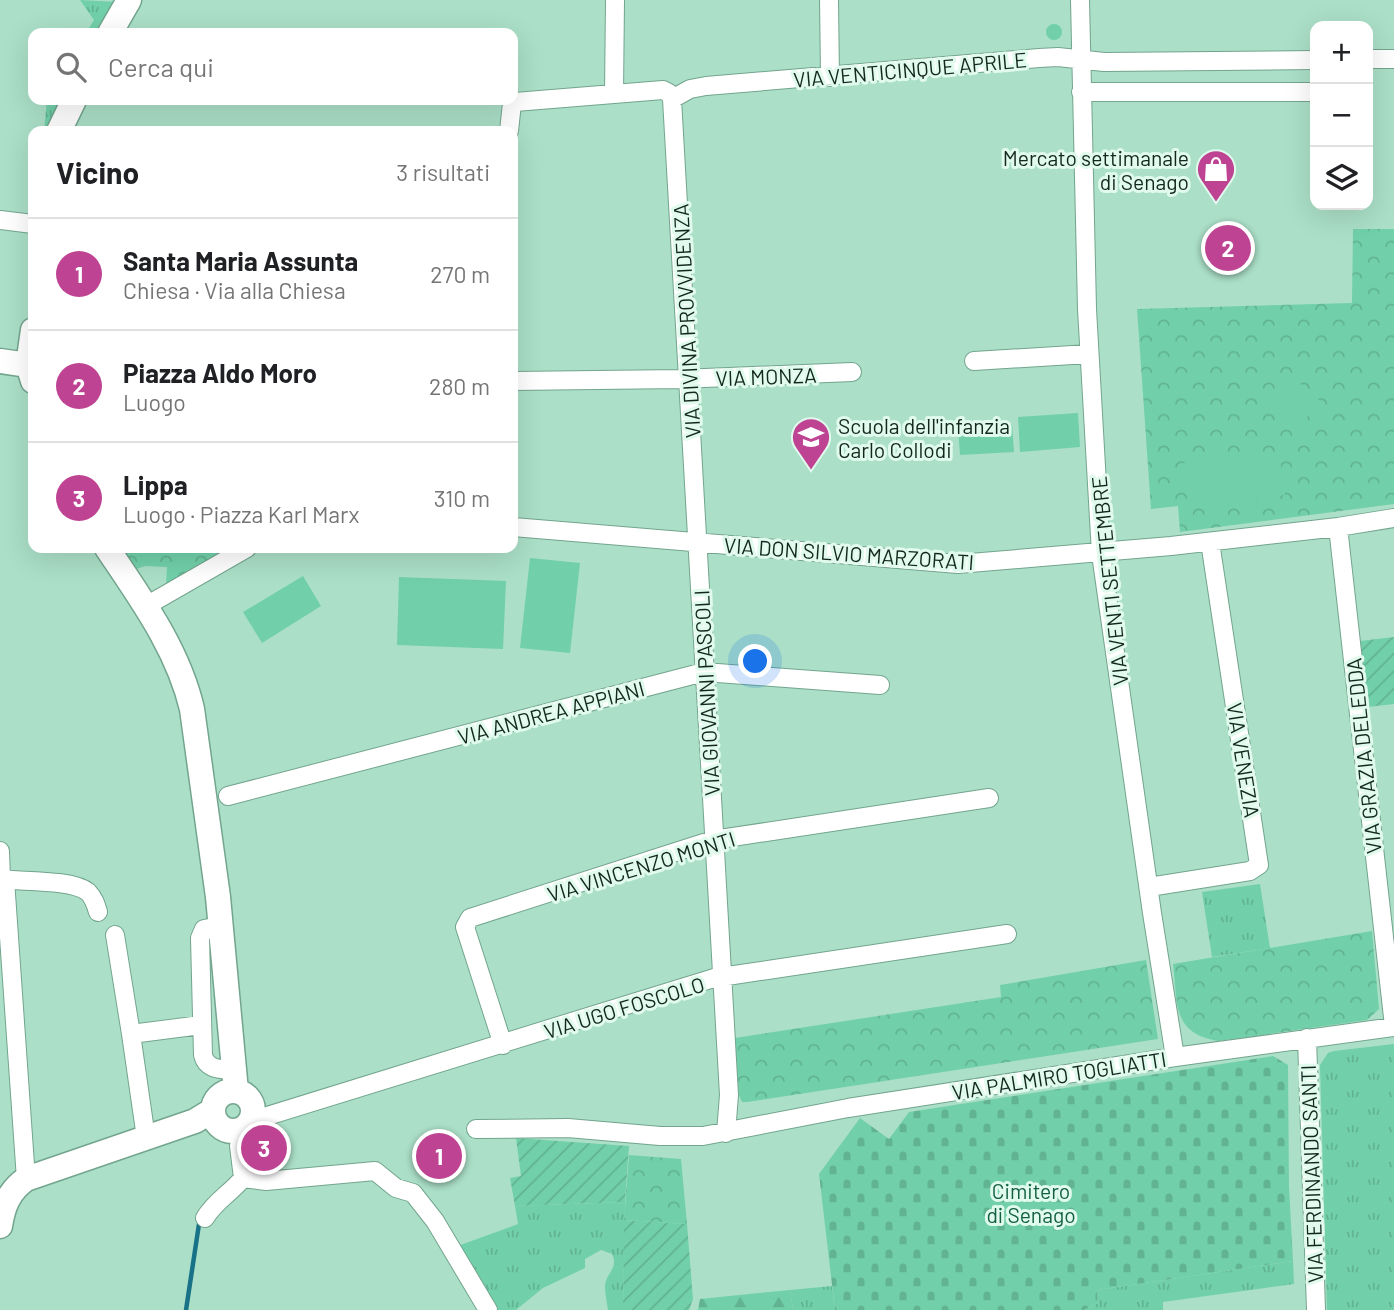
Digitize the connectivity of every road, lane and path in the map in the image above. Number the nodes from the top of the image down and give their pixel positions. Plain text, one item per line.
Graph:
1 (129, 0) edge
2 (615, 0) edge
3 (829, 0) edge
4 (1080, 0) edge
5 (113, 28) edge
6 (1373, 59) edge
7 (1394, 59) edge
8 (1082, 60) junction
9 (1310, 60) edge
10 (830, 76) junction
11 (1081, 92) junction
12 (1310, 92) edge
13 (614, 93) junction
14 (672, 99) junction
15 (518, 103) edge
16 (72, 105) edge
17 (513, 105) edge
18 (61, 126) edge
19 (510, 126) edge
20 (0, 220) edge
21 (28, 223) edge
22 (1089, 354) junction
23 (0, 361) edge
24 (974, 361) dead end
25 (28, 372) edge
26 (852, 372) dead end
27 (690, 379) junction
28 (518, 381) edge
29 (1394, 518) edge
30 (518, 527) edge
31 (1338, 527) junction
32 (1210, 542) junction
33 (698, 543) junction
34 (110, 553) edge
35 (238, 553) edge
36 (1101, 554) junction
37 (146, 606) junction
38 (705, 672) junction
39 (880, 685) dead end
40 (228, 796) dead end
41 (989, 798) dead end
42 (713, 840) junction
43 (0, 851) edge
44 (2, 880) edge
45 (1149, 887) junction
46 (99, 912) dead end
47 (220, 926) junction
48 (1007, 934) dead end
49 (115, 935) dead end
50 (722, 977) junction
51 (201, 1025) junction
52 (1394, 1026) edge
53 (131, 1034) junction
54 (1307, 1038) junction
55 (503, 1045) junction
56 (1175, 1057) junction
57 (729, 1095) junction
58 (232, 1113) junction
59 (752, 1126) junction
60 (476, 1129) dead end
61 (726, 1133) junction
62 (154, 1135) junction
63 (243, 1178) junction
64 (12, 1189) edge
65 (205, 1218) dead end
66 (0, 1226) edge
67 (488, 1310) edge
68 (1316, 1310) edge

1 - 5 street
2 - 13 street
3 - 10 street
4 - 8 street, VIA VENTI SETTEMBRE
6 - 7 street
8 - 9 street, VIA VENTICINQUE APRILE
8 - 10 street, VIA VENTICINQUE APRILE
8 - 11 street, VIA VENTI SETTEMBRE
10 - 14 street, VIA VENTICINQUE APRILE
11 - 12 street
11 - 22 street, VIA VENTI SETTEMBRE
13 - 14 street
13 - 15 street
14 - 27 street, VIA DIVINA PROVVIDENZA
16 - 18 street
17 - 19 street
20 - 21 street
22 - 24 street
22 - 36 street, VIA VENTI SETTEMBRE
23 - 25 street
26 - 27 street, VIA MONZA
27 - 28 street, VIA MONZA
27 - 33 street, VIA DIVINA PROVVIDENZA
29 - 31 street, VIA DON SILVIO MARZORATI
30 - 33 street, VIA DON SILVIO MARZORATI
31 - 32 street, VIA DON SILVIO MARZORATI
31 - 52 street, VIA GRAZIA DELEDDA
32 - 36 street, VIA DON SILVIO MARZORATI
32 - 45 street, VIA VENEZIA
33 - 36 street, VIA DON SILVIO MARZORATI
33 - 38 street, VIA GIOVANNI PASCOLI
34 - 37 street
35 - 37 street
36 - 45 street, VIA VENTI SETTEMBRE
37 - 47 street
38 - 39 street, VIA ANDREA APPIANI
38 - 40 street, VIA ANDREA APPIANI
38 - 42 street, VIA GIOVANNI PASCOLI
41 - 42 street, VIA VINCENZO MONTI
42 - 50 street, VIA GIOVANNI PASCOLI
42 - 55 street, VIA VINCENZO MONTI
43 - 44 street
44 - 46 street
44 - 64 street
45 - 56 street, VIA VENTI SETTEMBRE
47 - 51 street
47 - 58 street
48 - 50 street, VIA UGO FOSCOLO
49 - 53 street
50 - 55 street, VIA UGO FOSCOLO
50 - 57 street, VIA GIOVANNI PASCOLI
51 - 53 street
51 - 58 street
52 - 54 street, VIA PALMIRO TOGLIATTI
53 - 62 street
54 - 56 street, VIA PALMIRO TOGLIATTI
54 - 68 street, VIA FERDINANDO SANTI
55 - 58 street, VIA UGO FOSCOLO
56 - 59 street, VIA PALMIRO TOGLIATTI
57 - 59 street
57 - 61 street, VIA GIOVANNI PASCOLI
58 - 62 street
58 - 63 street
59 - 61 street, VIA PALMIRO TOGLIATTI
60 - 61 street, VIA PALMIRO TOGLIATTI
62 - 64 street
63 - 65 street
63 - 67 street
64 - 66 street

